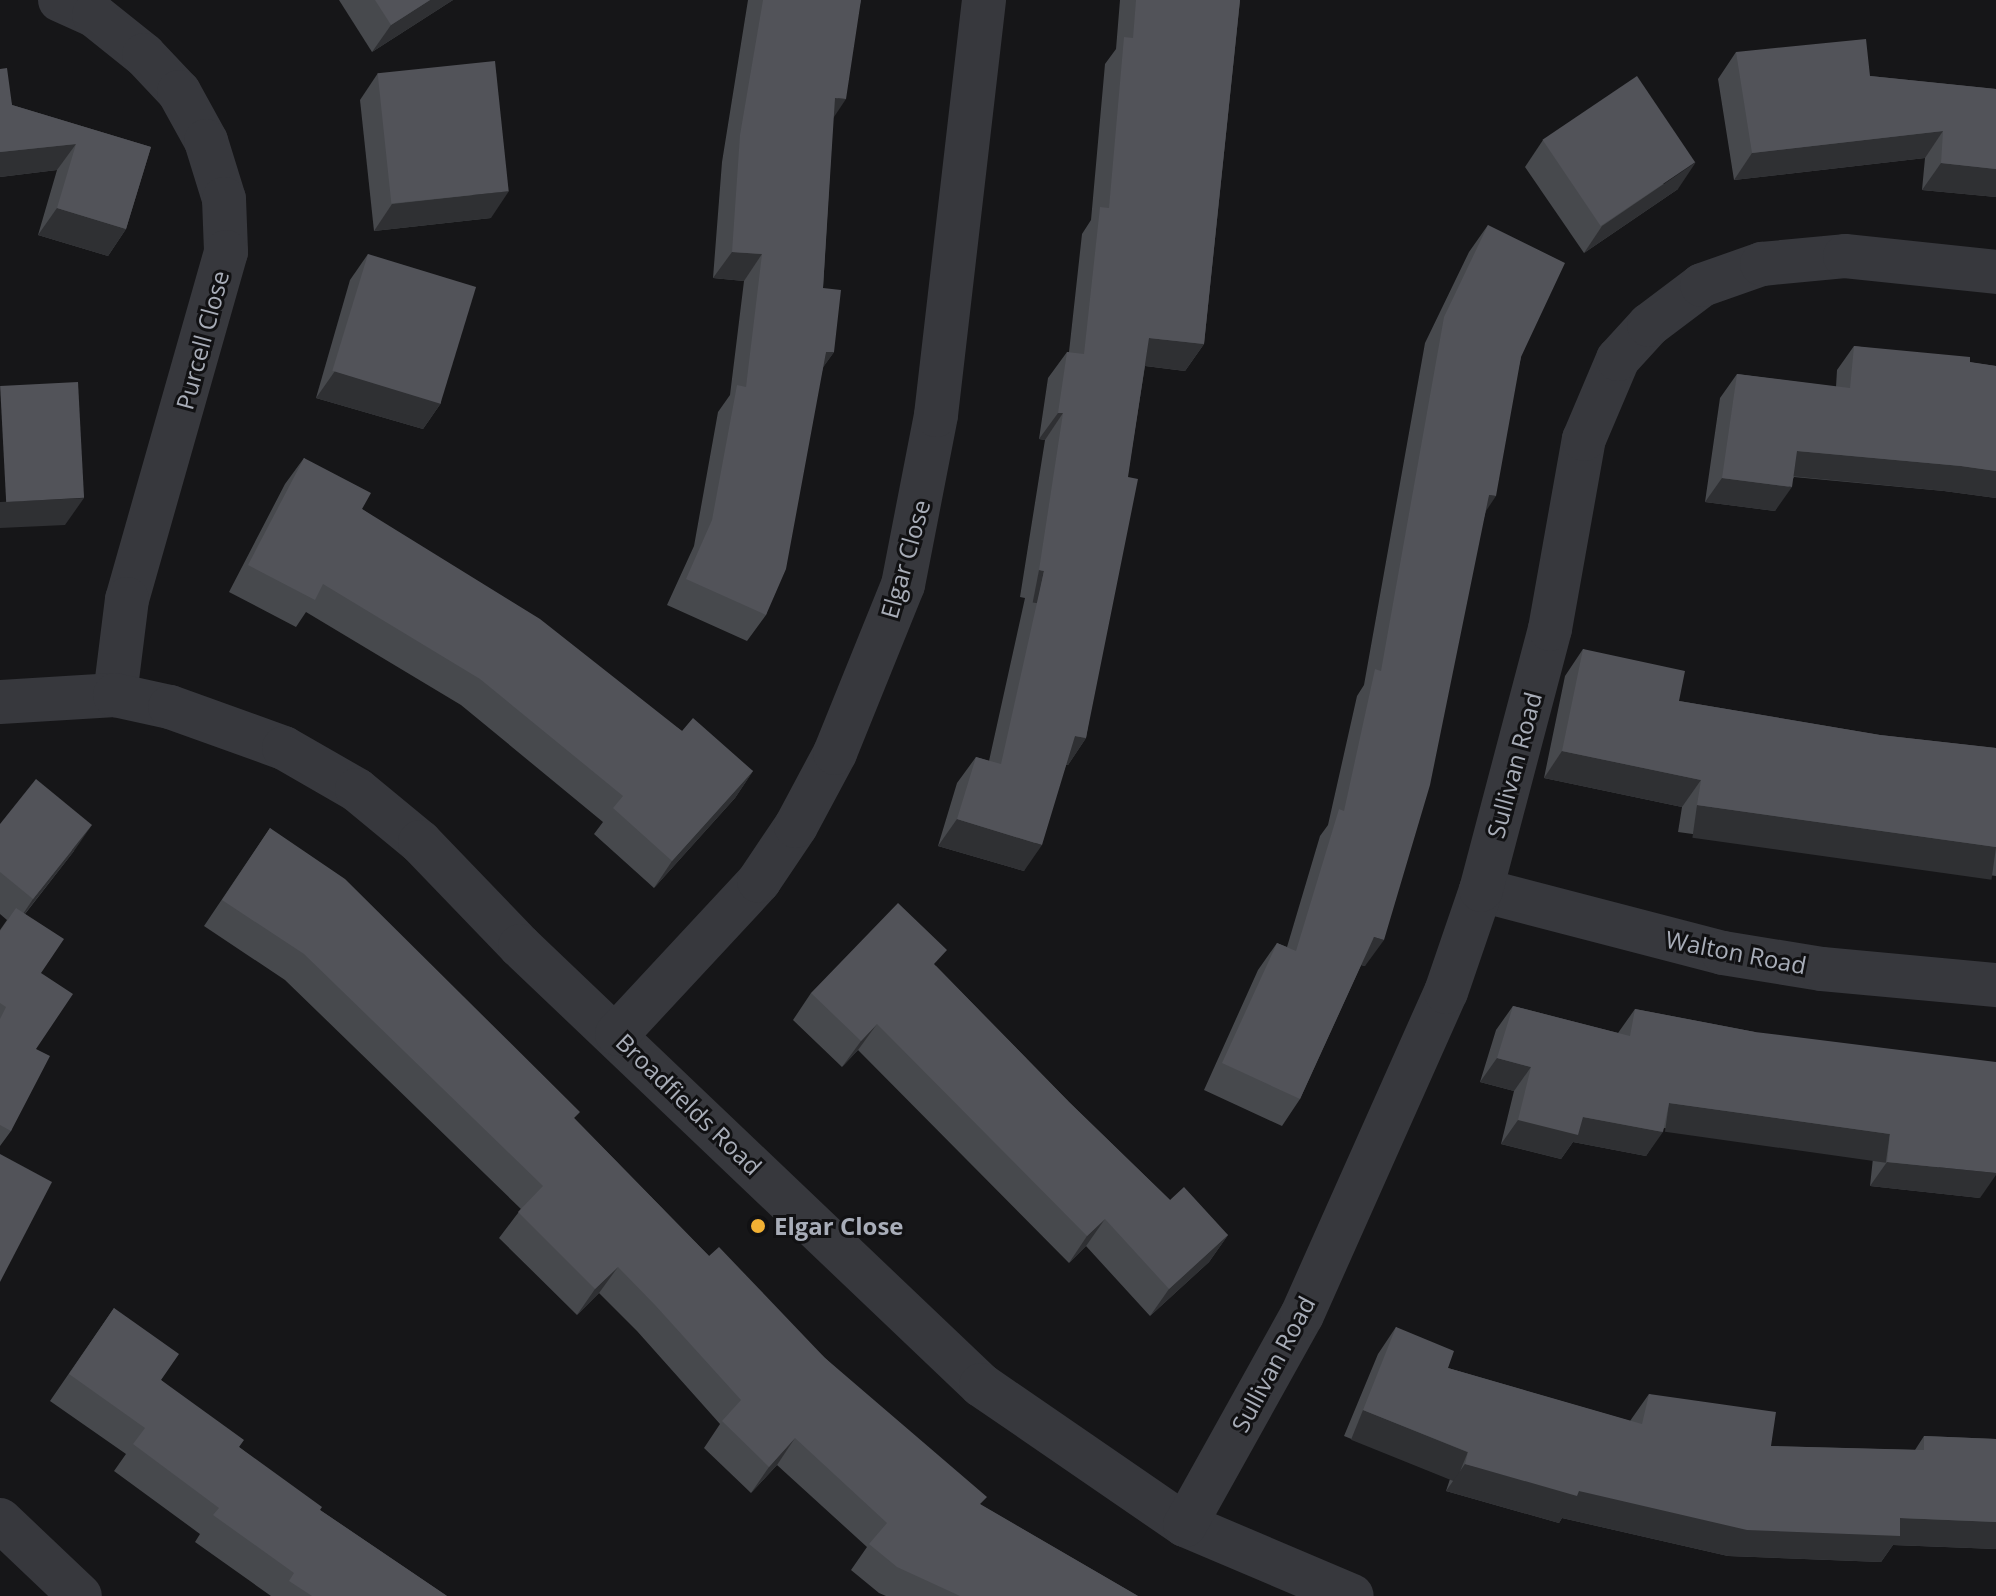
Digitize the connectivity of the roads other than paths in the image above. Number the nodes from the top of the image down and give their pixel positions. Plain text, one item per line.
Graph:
1 (60, 0) edge
2 (984, 0) edge
3 (1996, 272) edge
4 (115, 695) junction
5 (0, 702) edge
6 (1481, 890) junction
7 (1996, 985) edge
8 (617, 1034) junction
9 (0, 1520) edge
10 (1185, 1525) junction
11 (80, 1596) edge
12 (1352, 1596) edge

1 - 4 street, Purcell Close
2 - 8 street, Elgar Close
3 - 6 street, Sullivan Road
4 - 5 street, Broadfields Road
4 - 8 street, Broadfields Road
6 - 7 street, Walton Road
6 - 10 street, Sullivan Road
8 - 10 street, Broadfields Road
9 - 11 street
10 - 12 street, Broadfields Road

